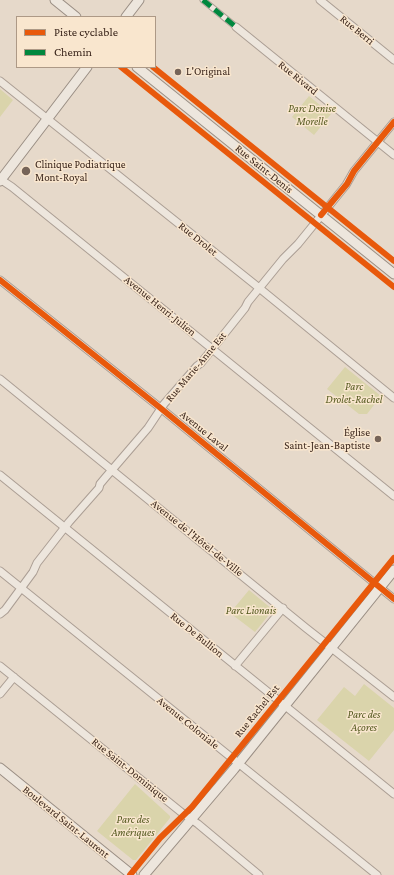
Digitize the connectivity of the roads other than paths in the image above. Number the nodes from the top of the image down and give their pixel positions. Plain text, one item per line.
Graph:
1 (55, 0) edge
2 (139, 0) edge
3 (203, 0) edge
4 (320, 0) edge
5 (75, 16) edge
6 (127, 16) edge
7 (236, 27) joint
8 (394, 60) edge
9 (86, 68) edge
10 (138, 68) edge
11 (0, 81) edge
12 (48, 119) junction
13 (394, 122) edge
14 (377, 142) junction
15 (394, 155) edge
16 (0, 180) edge
17 (321, 215) junction
18 (394, 274) edge
19 (0, 280) edge
20 (259, 288) junction
21 (212, 348) junction
22 (0, 379) edge
23 (394, 398) edge
24 (161, 409) junction
25 (112, 470) junction
26 (0, 475) edge
27 (394, 496) edge
28 (65, 528) junction
29 (394, 570) edge
30 (0, 571) edge
31 (21, 588) junction
32 (380, 588) junction
33 (394, 599) edge
34 (283, 608) junction
35 (0, 614) edge
36 (332, 648) junction
37 (0, 666) edge
38 (235, 666) junction
39 (14, 677) junction
40 (0, 694) edge
41 (394, 698) edge
42 (284, 706) junction
43 (238, 763) junction
44 (0, 768) edge
45 (394, 794) edge
46 (192, 820) junction
47 (132, 875) edge
48 (144, 875) edge
49 (258, 875) edge
50 (377, 875) edge

1 - 5 main road
2 - 6 main road
3 - 7 street, Rue Rivard
4 - 8 street, Rue Berri
7 - 14 street, Rue Rivard
9 - 12 main road
10 - 17 main road, Rue Saint-Denis
11 - 12 street, Rue Drolet
12 - 16 main road
12 - 20 street, Rue Drolet
13 - 14 street, Rue Marie-Anne Est
14 - 15 street, Rue Rivard
14 - 17 street, Rue Marie-Anne Est
16 - 21 street, Avenue Henri-Julien
17 - 18 main road, Rue Saint-Denis
17 - 20 street, Rue Marie-Anne Est
19 - 24 street, Avenue Laval
20 - 21 street, Rue Marie-Anne Est
20 - 23 street, Rue Drolet
21 - 24 street, Rue Marie-Anne Est
21 - 27 street, Avenue Henri-Julien
22 - 25 street, Avenue de l'Hôtel-de-Ville
24 - 25 street, Rue Marie-Anne Est
24 - 32 street, Avenue Laval
25 - 28 street, Rue Marie-Anne Est
25 - 34 street, Avenue de l'Hôtel-de-Ville
26 - 28 street, Rue De Bullion
28 - 31 street, Rue Marie-Anne Est
28 - 38 street, Rue De Bullion
29 - 32 main road, Rue Rachel Est
30 - 31 street, Avenue Coloniale
31 - 35 street, Rue Marie-Anne Est
31 - 43 street, Avenue Coloniale
32 - 33 street, Avenue Laval
32 - 36 main road, Rue Rachel Est
34 - 36 street, Avenue de l'Hôtel-de-Ville
34 - 38 street
36 - 41 street, Avenue de l'Hôtel-de-Ville
36 - 42 main road, Rue Rachel Est
37 - 39 street, Rue Saint-Dominique
38 - 42 street, Rue De Bullion
39 - 40 street
39 - 46 street, Rue Saint-Dominique
42 - 43 main road, Rue Rachel Est
42 - 45 street, Rue De Bullion
43 - 46 main road, Rue Rachel Est
43 - 50 street, Avenue Coloniale
44 - 47 main road, Boulevard Saint-Laurent
46 - 48 main road, Rue Rachel Est
46 - 49 street, Rue Saint-Dominique

